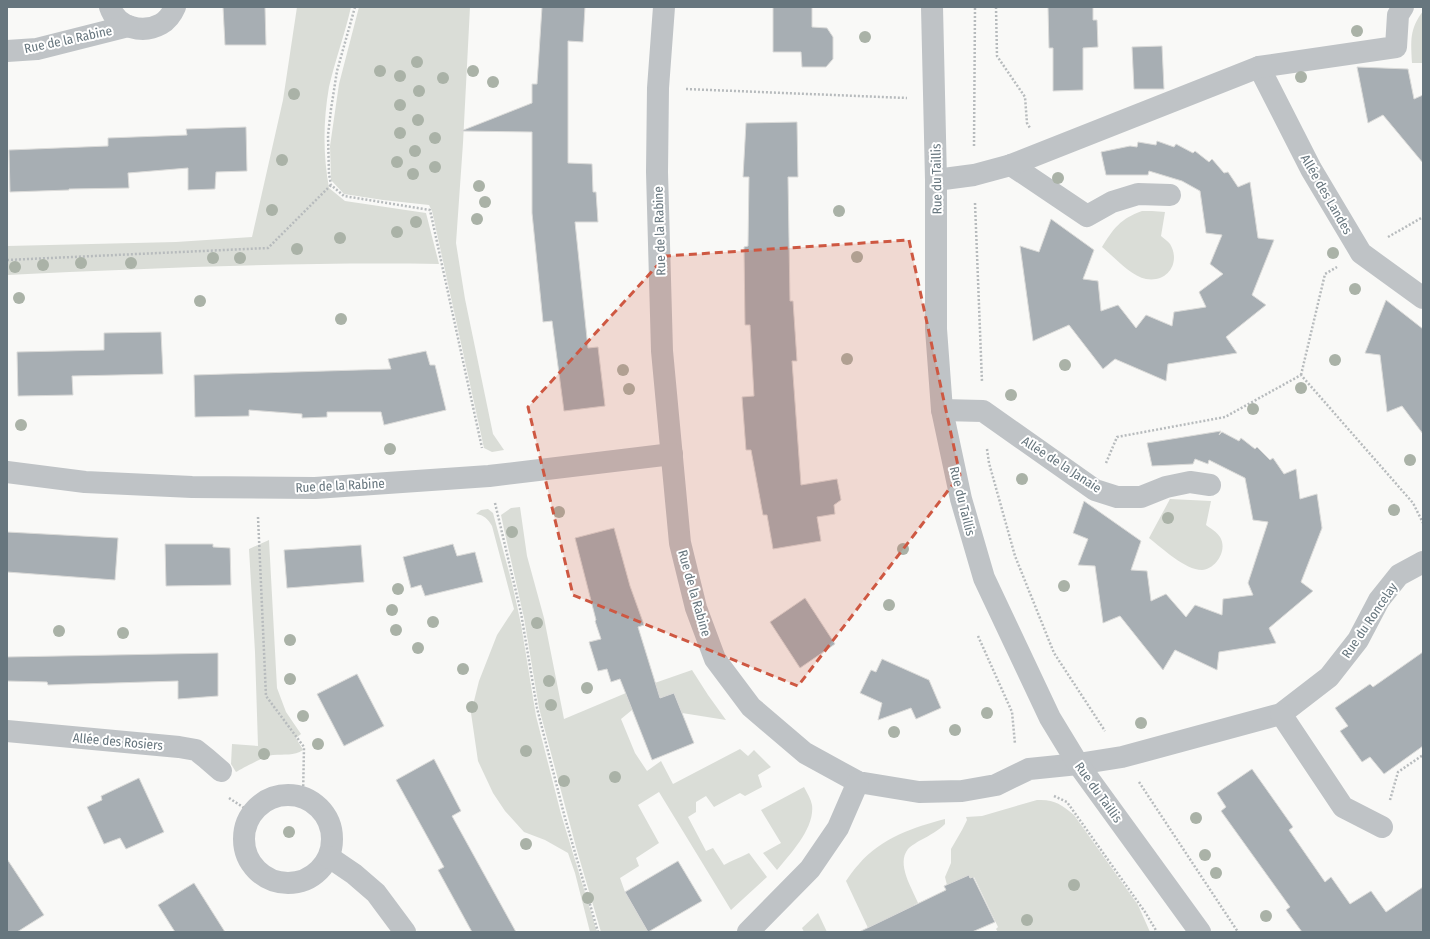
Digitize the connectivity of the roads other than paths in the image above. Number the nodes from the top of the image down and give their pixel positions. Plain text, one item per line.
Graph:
1 (110, 7) edge
2 (175, 7) edge
3 (664, 7) edge
4 (932, 7) edge
5 (1403, 7) edge
6 (128, 26) junction
7 (7, 51) edge
8 (1259, 67) junction
9 (1011, 165) junction
10 (936, 180) junction
11 (1170, 195) dead end
12 (1423, 298) edge
13 (942, 410) junction
14 (672, 454) junction
15 (7, 472) edge
16 (1210, 485) dead end
17 (1423, 562) edge
18 (1281, 714) junction
19 (7, 731) edge
20 (1078, 764) junction
21 (221, 771) dead end
22 (858, 782) junction
23 (1382, 827) road end
24 (328, 857) junction
25 (405, 932) edge
26 (748, 932) edge
27 (1200, 932) edge

1 - 6 street, Rue de la Rabine
2 - 6 street, Rue de la Rabine
3 - 14 street, Rue de la Rabine
4 - 10 street, Rue du Taillis
5 - 8 street
6 - 7 street, Rue de la Rabine
8 - 9 street
8 - 12 street, Allée des Landes
9 - 10 street
9 - 11 street
10 - 13 street, Rue du Taillis
13 - 16 street, Allée de la Janaie
13 - 20 street, Rue du Taillis
14 - 15 street, Rue de la Rabine
14 - 22 street, Rue de la Rabine
17 - 18 street, Rue du Roncelay
18 - 20 street, Rue du Roncelay
18 - 23 street
19 - 21 street, Allée des Rosiers
20 - 22 street, Rue de la Rabine
20 - 27 street, Rue du Taillis
22 - 26 street
24 - 24 street
24 - 25 street

